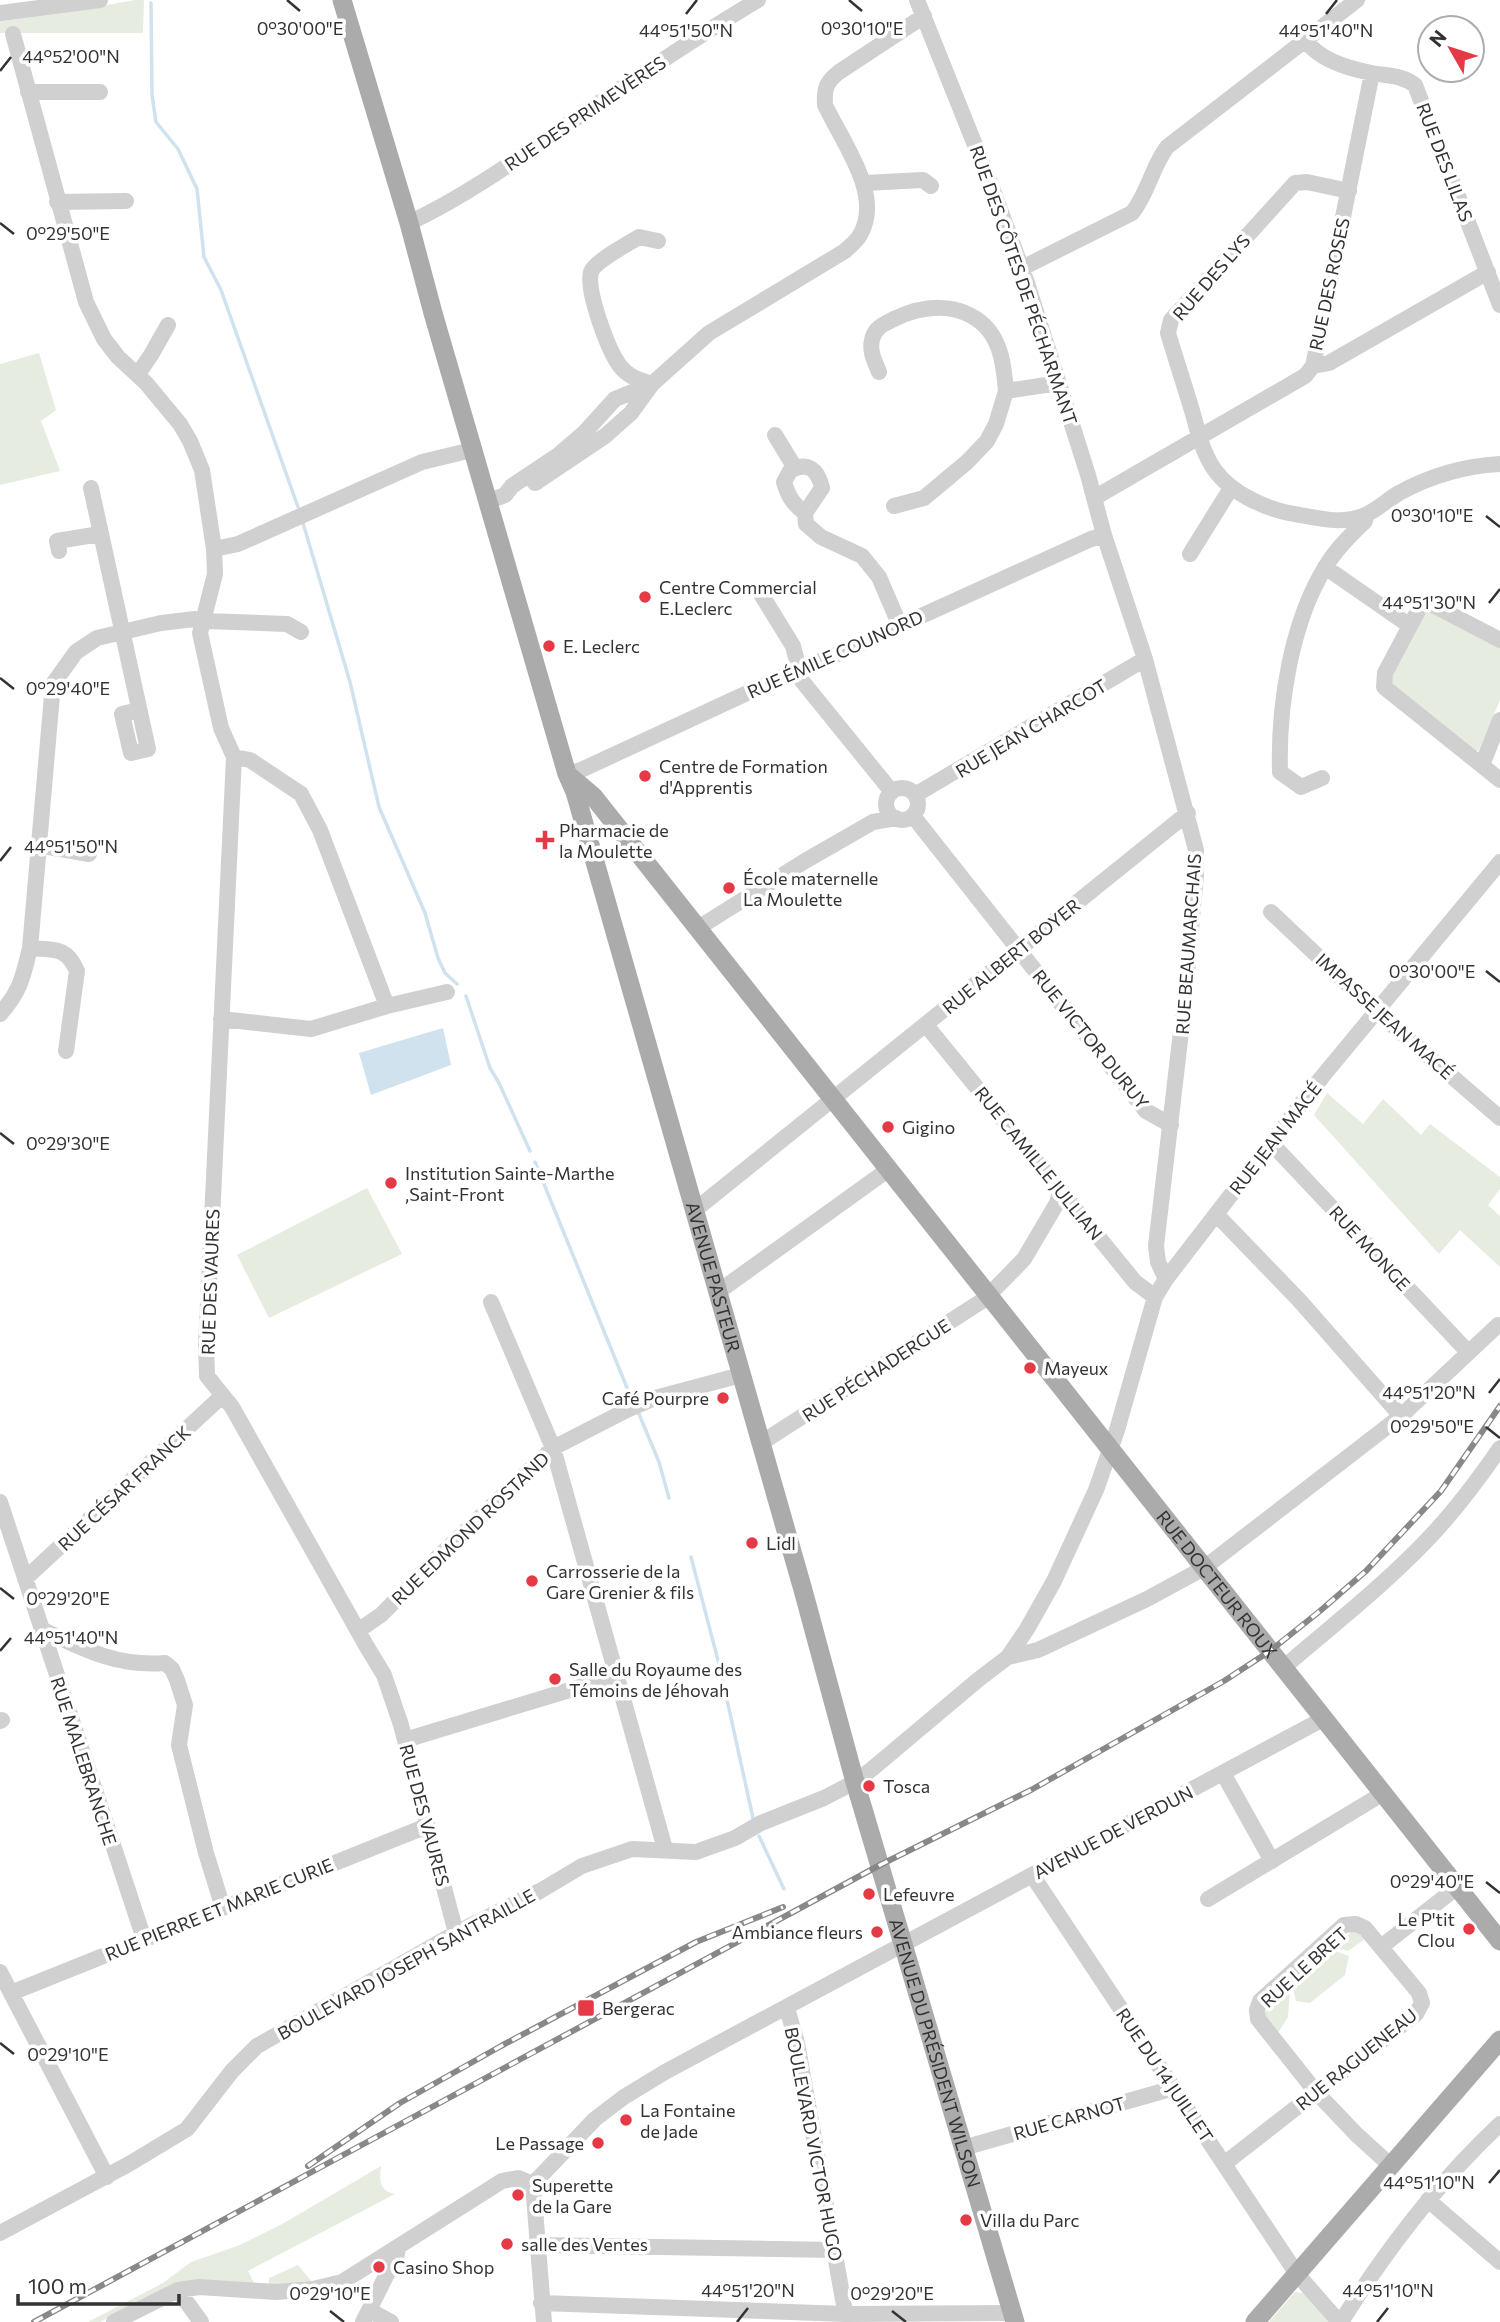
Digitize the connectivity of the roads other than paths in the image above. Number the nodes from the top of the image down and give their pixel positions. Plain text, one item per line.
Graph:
1 (100, 0) edge
2 (342, 0) edge
3 (758, 0) edge
4 (917, 0) edge
5 (1357, 0) edge
6 (0, 13) edge
7 (923, 16) junction
8 (13, 34) dead end
9 (1306, 41) junction
10 (1372, 73) junction
11 (28, 92) junction
12 (100, 92) dead end
13 (865, 183) junction
14 (931, 186) dead end
15 (1349, 191) junction
16 (126, 201) dead end
17 (57, 202) junction
18 (409, 223) junction
19 (658, 241) dead end
20 (1022, 268) junction
21 (1488, 272) junction
22 (1500, 305) edge
23 (168, 325) dead end
24 (1313, 366) junction
25 (879, 372) dead end
26 (138, 374) junction
27 (1059, 383) junction
28 (652, 384) junction
29 (1006, 391) junction
30 (775, 435) dead end
31 (1200, 437) junction
32 (472, 450) junction
33 (1500, 464) edge
34 (795, 468) junction
35 (91, 488) dead end
36 (1231, 488) junction
37 (1094, 498) junction
38 (487, 502) junction
39 (894, 506) dead end
40 (805, 513) junction
41 (1320, 518) junction
42 (1352, 526) junction
43 (100, 534) junction
44 (1104, 535) junction
45 (214, 549) junction
46 (60, 551) dead end
47 (1190, 554) dead end
48 (1329, 562) junction
49 (761, 594) dead end
50 (205, 621) junction
51 (900, 625) junction
52 (1410, 626) junction
53 (122, 632) junction
54 (301, 632) dead end
55 (1500, 640) edge
56 (1145, 659) junction
57 (799, 669) junction
58 (139, 710) dead end
59 (1500, 720) edge
60 (234, 757) junction
61 (1482, 765) junction
62 (567, 774) junction
63 (1322, 778) dead end
64 (1500, 779) edge
65 (892, 792) junction
66 (915, 795) junction
67 (1188, 813) junction
68 (912, 816) junction
69 (896, 818) junction
70 (38, 845) junction
71 (89, 854) dead end
72 (1500, 862) edge
73 (1271, 912) dead end
74 (698, 929) junction
75 (30, 948) junction
76 (1019, 950) junction
77 (447, 992) dead end
78 (387, 1006) junction
79 (1376, 1011) junction
80 (0, 1014) edge
81 (221, 1018) junction
82 (926, 1025) junction
83 (66, 1051) dead end
84 (835, 1099) junction
85 (1500, 1118) edge
86 (1171, 1125) junction
87 (1272, 1144) junction
88 (889, 1169) junction
89 (1061, 1189) junction
90 (695, 1210) junction
91 (1216, 1214) junction
92 (1166, 1279) junction
93 (718, 1292) junction
94 (990, 1295) junction
95 (1156, 1297) junction
96 (491, 1302) dead end
97 (1498, 1325) edge
98 (1468, 1352) junction
99 (741, 1375) junction
100 (222, 1396) junction
101 (1401, 1416) junction
102 (761, 1443) junction
103 (553, 1448) junction
104 (1110, 1448) junction
105 (1500, 1448) edge
106 (0, 1502) edge
107 (1204, 1569) junction
108 (25, 1579) junction
109 (41, 1629) junction
110 (359, 1630) junction
111 (1008, 1657) junction
112 (1283, 1668) junction
113 (616, 1676) junction
114 (1323, 1719) junction
115 (405, 1740) junction
116 (1223, 1773) junction
117 (855, 1782) junction
118 (1382, 1794) junction
119 (427, 1826) junction
120 (665, 1849) junction
121 (1272, 1861) junction
122 (1032, 1875) junction
123 (1456, 1888) junction
124 (1208, 1899) dead end
125 (223, 1908) junction
126 (456, 1933) junction
127 (144, 1939) junction
128 (1500, 1941) edge
129 (903, 1945) junction
130 (1381, 1947) junction
131 (0, 1972) edge
132 (11, 1993) junction
133 (787, 2008) junction
134 (1500, 2040) edge
135 (1174, 2088) junction
136 (1316, 2092) junction
137 (1500, 2124) edge
138 (963, 2148) junction
139 (1224, 2164) junction
140 (1391, 2166) junction
141 (107, 2177) junction
142 (533, 2185) junction
143 (1428, 2200) junction
144 (0, 2233) edge
145 (538, 2245) junction
146 (398, 2247) junction
147 (834, 2250) junction
148 (1500, 2262) edge
149 (1297, 2274) junction
150 (178, 2290) junction
151 (541, 2303) junction
152 (366, 2316) edge
153 (847, 2318) edge
154 (974, 2318) edge
155 (1013, 2318) edge
156 (114, 2322) edge
157 (201, 2322) edge
158 (391, 2322) edge
159 (544, 2322) edge
160 (1255, 2322) edge
161 (1340, 2322) edge

1 - 6 street
2 - 18 main road, AVENUE PASTEUR
3 - 18 street, RUE DES PRIMEVÈRES
4 - 7 street, RUE DES CÔTES DE PÉCHARMANT
5 - 9 street
7 - 13 street
7 - 20 street, RUE DES CÔTES DE PÉCHARMANT
8 - 11 street, RUE DES VAURES
9 - 10 street, RUE DES LILAS
9 - 20 street
10 - 15 street, RUE DES ROSES
10 - 21 street, RUE DES LILAS
11 - 12 street
11 - 17 street, RUE DES VAURES
13 - 14 street
13 - 28 street
15 - 24 street, RUE DES ROSES
15 - 31 street, RUE DES LYS
16 - 17 street
17 - 26 street, RUE DES VAURES
18 - 32 main road, AVENUE PASTEUR
19 - 28 street
20 - 27 street, RUE DES CÔTES DE PÉCHARMANT
21 - 22 street
21 - 24 street
23 - 26 street
24 - 31 street, RUE DES ROSES
25 - 29 street
26 - 45 street, RUE DES VAURES
27 - 29 street
27 - 37 street, RUE DES CÔTES DE PÉCHARMANT
28 - 38 street
29 - 39 street
30 - 34 street
31 - 36 street
31 - 37 street, RUE DES ROSES
32 - 38 main road, AVENUE PASTEUR
32 - 45 street
33 - 42 street
34 - 40 street
34 - 40 street
35 - 43 street
36 - 41 street
36 - 47 street
37 - 44 street, RUE DES CÔTES DE PÉCHARMANT
38 - 62 main road, AVENUE PASTEUR
40 - 51 street
41 - 42 street
41 - 48 street
42 - 48 street
43 - 46 street
43 - 53 street
44 - 51 street, RUE ÉMILE COUNORD
44 - 56 street, RUE BEAUMARCHAIS
45 - 50 street, RUE DES VAURES
48 - 52 street
48 - 63 street
49 - 57 street
50 - 53 street
50 - 54 street
50 - 60 street, RUE DES VAURES
51 - 57 street, RUE ÉMILE COUNORD
52 - 55 street
52 - 61 street
53 - 58 street
53 - 70 street
56 - 66 street, RUE JEAN CHARCOT
56 - 67 street, RUE BEAUMARCHAIS
57 - 62 street, RUE ÉMILE COUNORD
57 - 65 street
59 - 61 street
60 - 78 street
60 - 81 street, RUE DES VAURES
61 - 64 street
62 - 74 main road, RUE DOCTEUR ROUX
62 - 90 main road, AVENUE PASTEUR
65 - 66 street
65 - 69 street
66 - 68 street
67 - 76 street, RUE ALBERT BOYER
67 - 86 street, RUE BEAUMARCHAIS
68 - 69 street
68 - 76 street, RUE VICTOR DURUY
69 - 74 street
70 - 71 street
70 - 75 street
72 - 79 street, RUE JEAN MACÉ
73 - 79 street, IMPASSE JEAN MACÉ
74 - 84 main road, RUE DOCTEUR ROUX
75 - 80 street
75 - 83 street
76 - 82 street, RUE ALBERT BOYER
76 - 86 street, RUE VICTOR DURUY
77 - 78 street
78 - 81 street
79 - 85 street, IMPASSE JEAN MACÉ
79 - 87 street, RUE JEAN MACÉ
81 - 100 street, RUE DES VAURES
82 - 84 street, RUE ALBERT BOYER
82 - 89 street, RUE CAMILLE JULLIAN
84 - 88 main road, RUE DOCTEUR ROUX
84 - 90 street, RUE ALBERT BOYER
86 - 92 street, RUE BEAUMARCHAIS
87 - 91 street, RUE JEAN MACÉ
87 - 98 street, RUE MONGE
88 - 93 street
88 - 94 main road, RUE DOCTEUR ROUX
89 - 94 street, RUE PÉCHADERGUE
89 - 95 street, RUE CAMILLE JULLIAN
90 - 93 main road, AVENUE PASTEUR
91 - 92 street, RUE JEAN MACÉ
91 - 101 street
92 - 95 street, RUE JEAN MACÉ
93 - 99 main road, AVENUE PASTEUR
94 - 102 street, RUE PÉCHADERGUE
94 - 104 main road, RUE DOCTEUR ROUX
95 - 104 street, RUE JEAN MACÉ
96 - 103 street
97 - 98 street
98 - 101 street
99 - 102 main road, AVENUE PASTEUR
99 - 103 street, RUE EDMOND ROSTAND
100 - 108 street, RUE CÉSAR FRANCK
100 - 110 street, RUE DES VAURES
101 - 107 street
102 - 117 main road, AVENUE PASTEUR
103 - 110 street, RUE EDMOND ROSTAND
103 - 113 street
104 - 107 main road, RUE DOCTEUR ROUX
104 - 111 street, RUE JEAN MACÉ
105 - 112 street
106 - 108 street, RUE MALEBRANCHE
107 - 111 street
107 - 112 main road, RUE DOCTEUR ROUX
108 - 109 street, RUE MALEBRANCHE
109 - 125 street
109 - 127 street, RUE MALEBRANCHE
110 - 115 street, RUE DES VAURES
111 - 117 street, BOULEVARD JOSEPH SANTRAILLE
112 - 114 main road, RUE DOCTEUR ROUX
113 - 115 street
113 - 120 street
114 - 116 street, AVENUE DE VERDUN
114 - 118 main road, RUE DOCTEUR ROUX
115 - 119 street, RUE DES VAURES
116 - 121 street
116 - 122 street, AVENUE DE VERDUN
117 - 120 street, BOULEVARD JOSEPH SANTRAILLE
117 - 129 main road, AVENUE DU PRÉSIDENT WILSON
118 - 121 street
118 - 123 main road, RUE DOCTEUR ROUX
119 - 125 street, RUE PIERRE ET MARIE CURIE
119 - 126 street, RUE DES VAURES
120 - 126 street, BOULEVARD JOSEPH SANTRAILLE
121 - 124 street
122 - 129 street, AVENUE DE VERDUN
122 - 135 street, RUE DU 14 JUILLET
123 - 128 main road, RUE DOCTEUR ROUX
123 - 130 street
125 - 127 street, RUE PIERRE ET MARIE CURIE
126 - 141 street, BOULEVARD JOSEPH SANTRAILLE
127 - 132 street, RUE PIERRE ET MARIE CURIE
129 - 133 street, AVENUE DE VERDUN
129 - 138 main road, AVENUE DU PRÉSIDENT WILSON
130 - 136 street, RUE RAGUENEAU
130 - 136 street, RUE LE BRET
131 - 132 street
132 - 141 street
133 - 142 street, AVENUE DE VERDUN
133 - 147 street, BOULEVARD VICTOR HUGO
134 - 140 main road
135 - 138 street, RUE CARNOT
135 - 139 street, RUE DU 14 JUILLET
136 - 139 street, RUE RAGUENEAU
136 - 140 street, RUE LE BRET
137 - 143 street
138 - 155 main road, AVENUE DU PRÉSIDENT WILSON
139 - 149 street, RUE DU 14 JUILLET
140 - 149 main road
141 - 144 street, BOULEVARD JOSEPH SANTRAILLE
142 - 145 street
142 - 146 street
143 - 148 street
143 - 161 street
145 - 147 street
145 - 151 street
146 - 150 street
146 - 152 street
147 - 153 street, BOULEVARD VICTOR HUGO
149 - 160 main road
149 - 161 street, RUE DU 14 JUILLET
150 - 156 street
150 - 157 street
151 - 153 street
151 - 159 street
152 - 158 street
153 - 154 street
154 - 155 street

